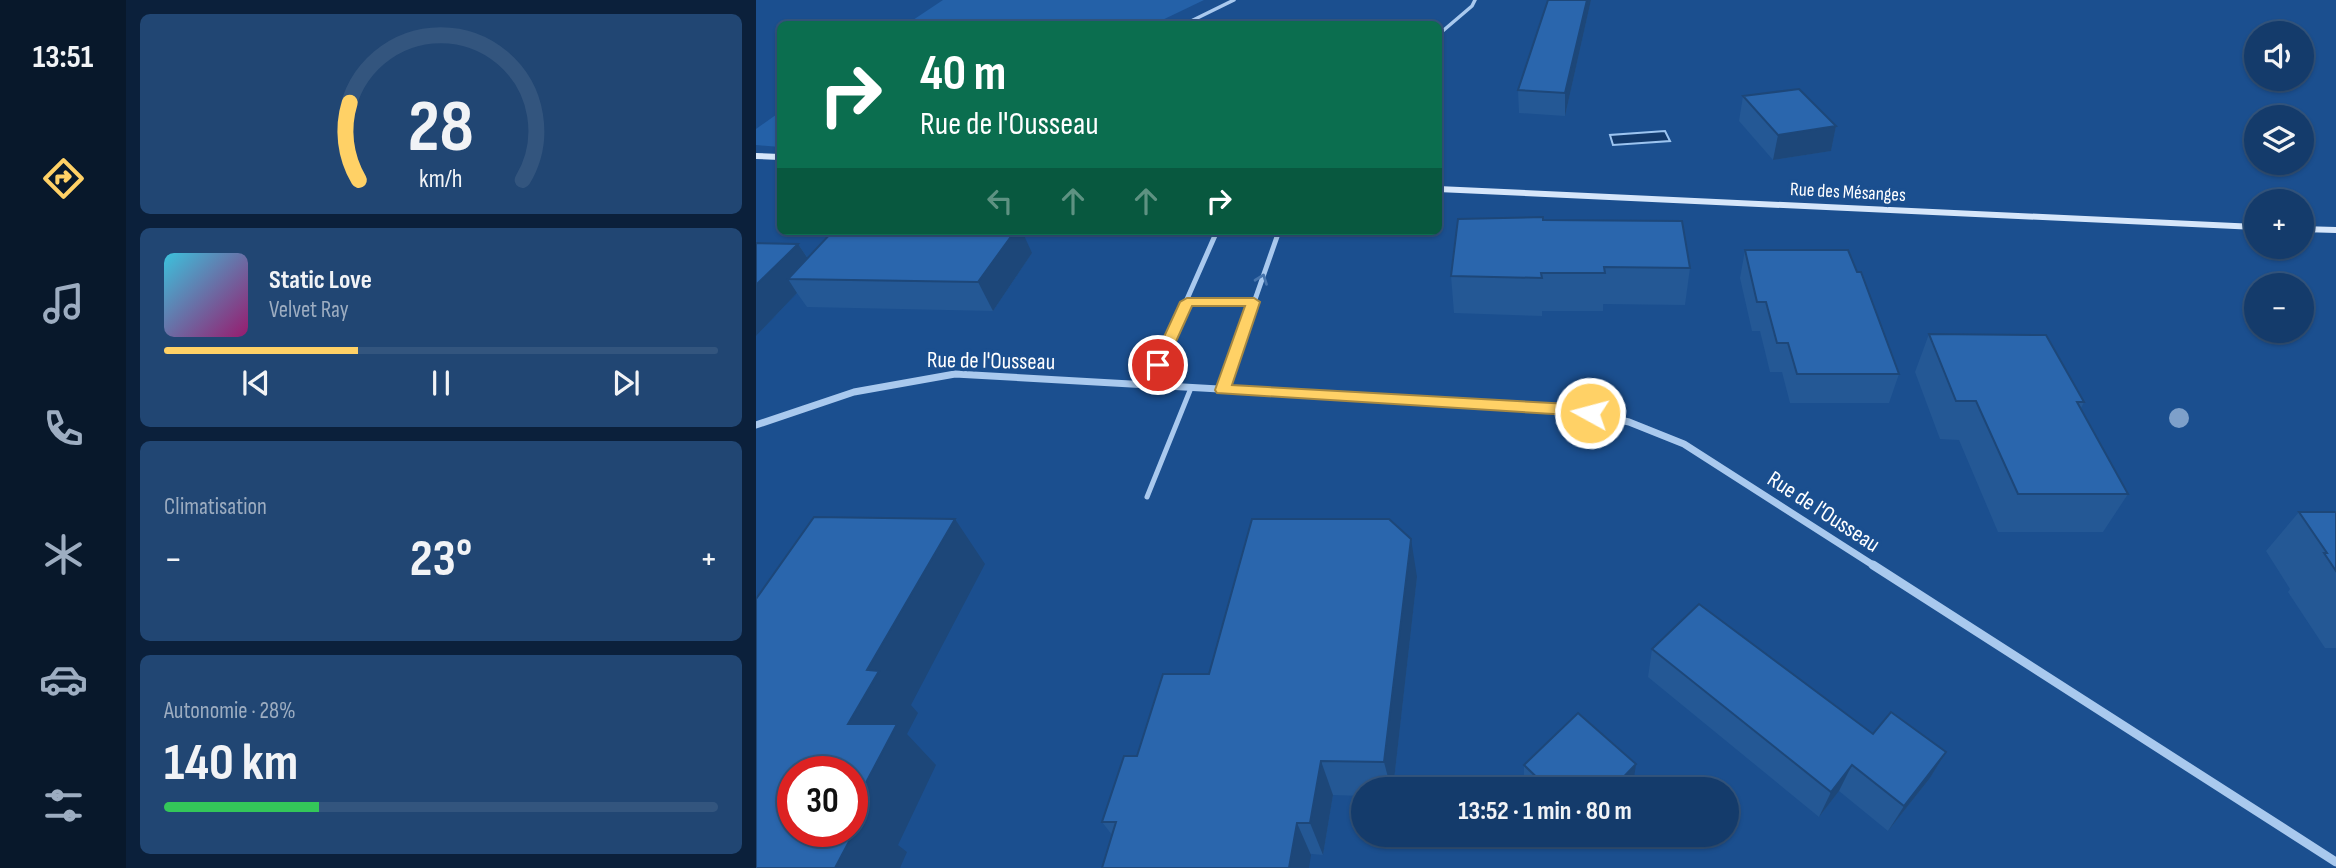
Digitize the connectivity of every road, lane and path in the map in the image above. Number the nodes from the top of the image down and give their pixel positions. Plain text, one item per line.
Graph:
1 (1234, 0) edge
2 (1475, 0) edge
3 (1191, 21) edge
4 (1442, 31) edge
5 (756, 156) edge
6 (777, 158) edge
7 (1442, 189) edge
8 (2244, 226) edge
9 (2314, 229) edge
10 (2336, 230) edge
11 (1215, 235) edge
12 (1278, 235) edge
13 (1187, 302) junction
14 (1254, 302) junction
15 (1149, 386) junction
16 (1191, 387) junction
17 (1223, 390) junction
18 (756, 425) edge
19 (1147, 497) dead end
20 (2336, 862) edge

1 - 3 lane
2 - 4 lane
5 - 6 main road
7 - 8 main road, Rue des Mésanges
9 - 10 main road
11 - 13 street
14 -> 12 street
13 - 14 lane
13 - 15 street
14 - 17 street
15 - 16 street, Rue de l'Ousseau
15 - 18 street, Rue de l'Ousseau
16 - 17 street, Rue de l'Ousseau
16 - 19 lane
17 - 20 street, Rue de l'Ousseau

